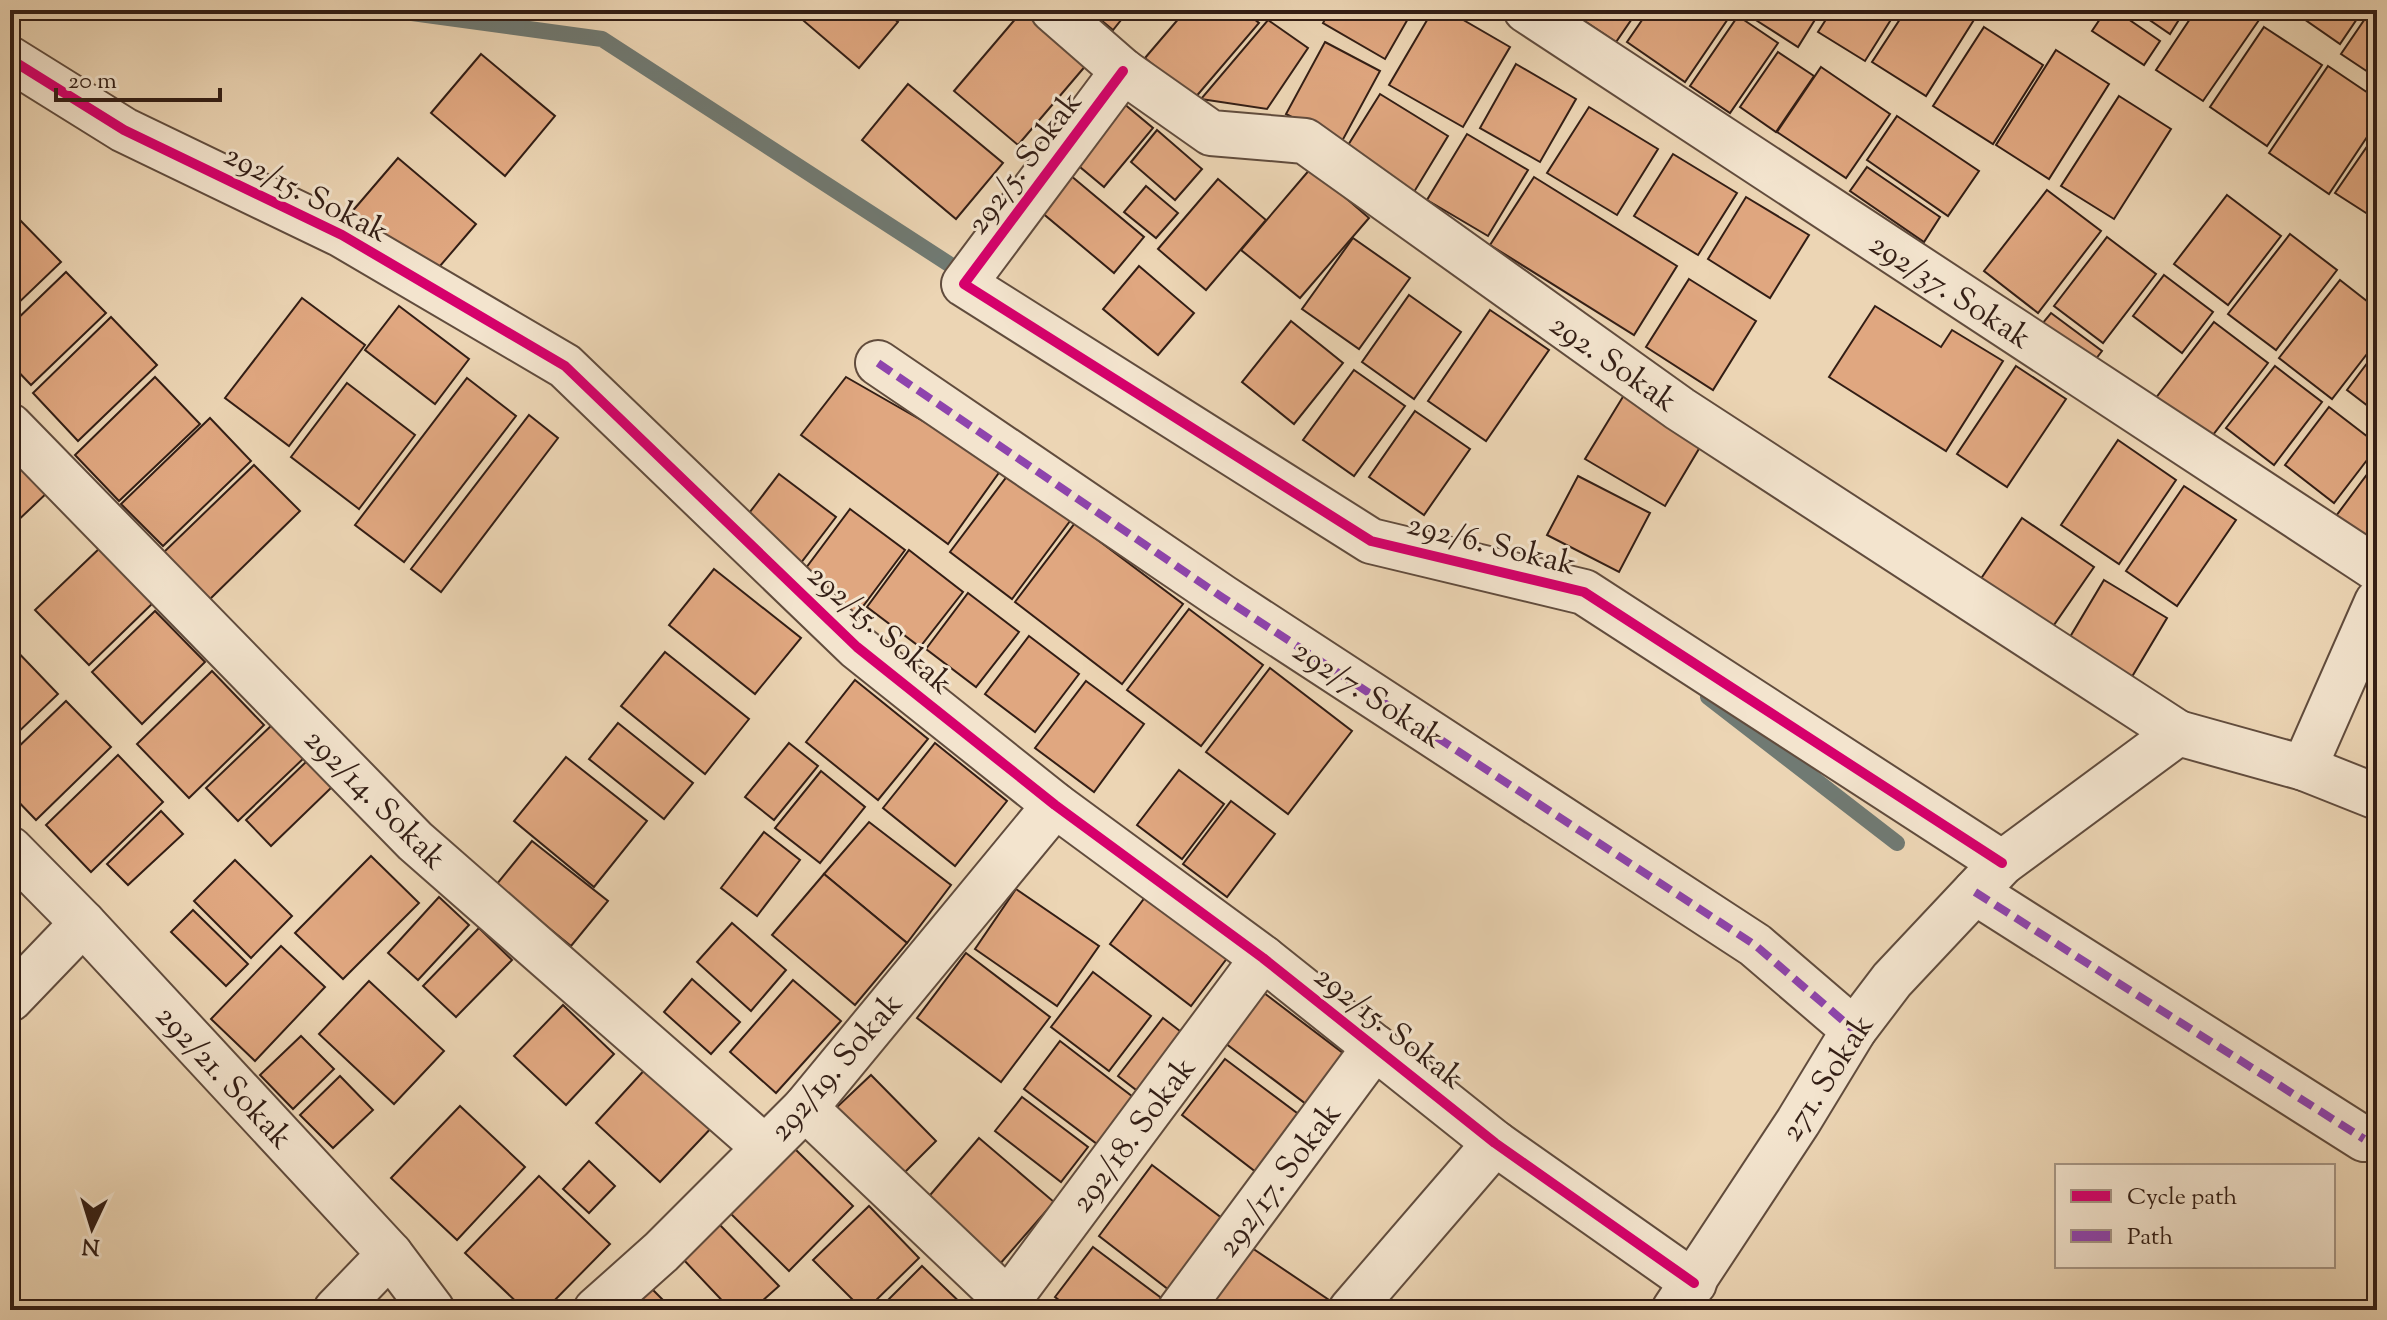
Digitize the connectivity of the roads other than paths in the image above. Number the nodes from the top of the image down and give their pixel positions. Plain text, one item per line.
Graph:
1 (1053, 10) edge
2 (1526, 10) edge
3 (10, 59) edge
4 (1123, 71) junction
5 (964, 284) joint
6 (878, 363) dead end
7 (10, 426) edge
8 (2377, 569) edge
9 (2377, 602) edge
10 (2178, 733) junction
11 (2304, 768) junction
12 (2377, 797) edge
13 (1055, 805) junction
14 (10, 849) edge
15 (1988, 878) junction
16 (83, 923) junction
17 (1263, 958) junction
18 (10, 999) edge
19 (1854, 1030) junction
20 (1375, 1047) junction
21 (805, 1108) junction
22 (2364, 1139) dead end
23 (1495, 1143) junction
24 (764, 1147) junction
25 (390, 1254) junction
26 (1684, 1297) edge
27 (1004, 1305) edge
28 (336, 1310) edge
29 (432, 1310) edge
30 (596, 1310) edge
31 (1180, 1310) edge
32 (1351, 1310) edge

1 - 4 street, 292. Sokak
2 - 8 street, 292/37. Sokak
3 - 13 street, 292/15. Sokak
4 - 5 street, 292/5. Sokak
4 - 10 street, 292. Sokak
5 - 15 street, 292/6. Sokak
6 - 19 street, 292/7. Sokak
7 - 24 street, 292/14. Sokak
9 - 11 street
10 - 11 street, 292. Sokak
10 - 15 street, 271. Sokak
11 - 12 street, 292. Sokak
13 - 17 street, 292/15. Sokak
13 - 21 street, 292/19. Sokak
14 - 16 street, 292/21. Sokak
15 - 19 street, 271. Sokak
15 - 22 street, 292/6. Sokak
16 - 18 street
16 - 25 street, 292/21. Sokak
17 - 20 street, 292/15. Sokak
17 - 27 street, 292/18. Sokak
19 - 26 street, 271. Sokak
20 - 23 street, 292/15. Sokak
20 - 31 street, 292/17. Sokak
21 - 24 street, 292/19. Sokak
21 - 27 street
23 - 26 street, 292/15. Sokak
23 - 32 street
24 - 30 street, 292/19. Sokak
25 - 28 street
25 - 29 street, 292/21. Sokak

